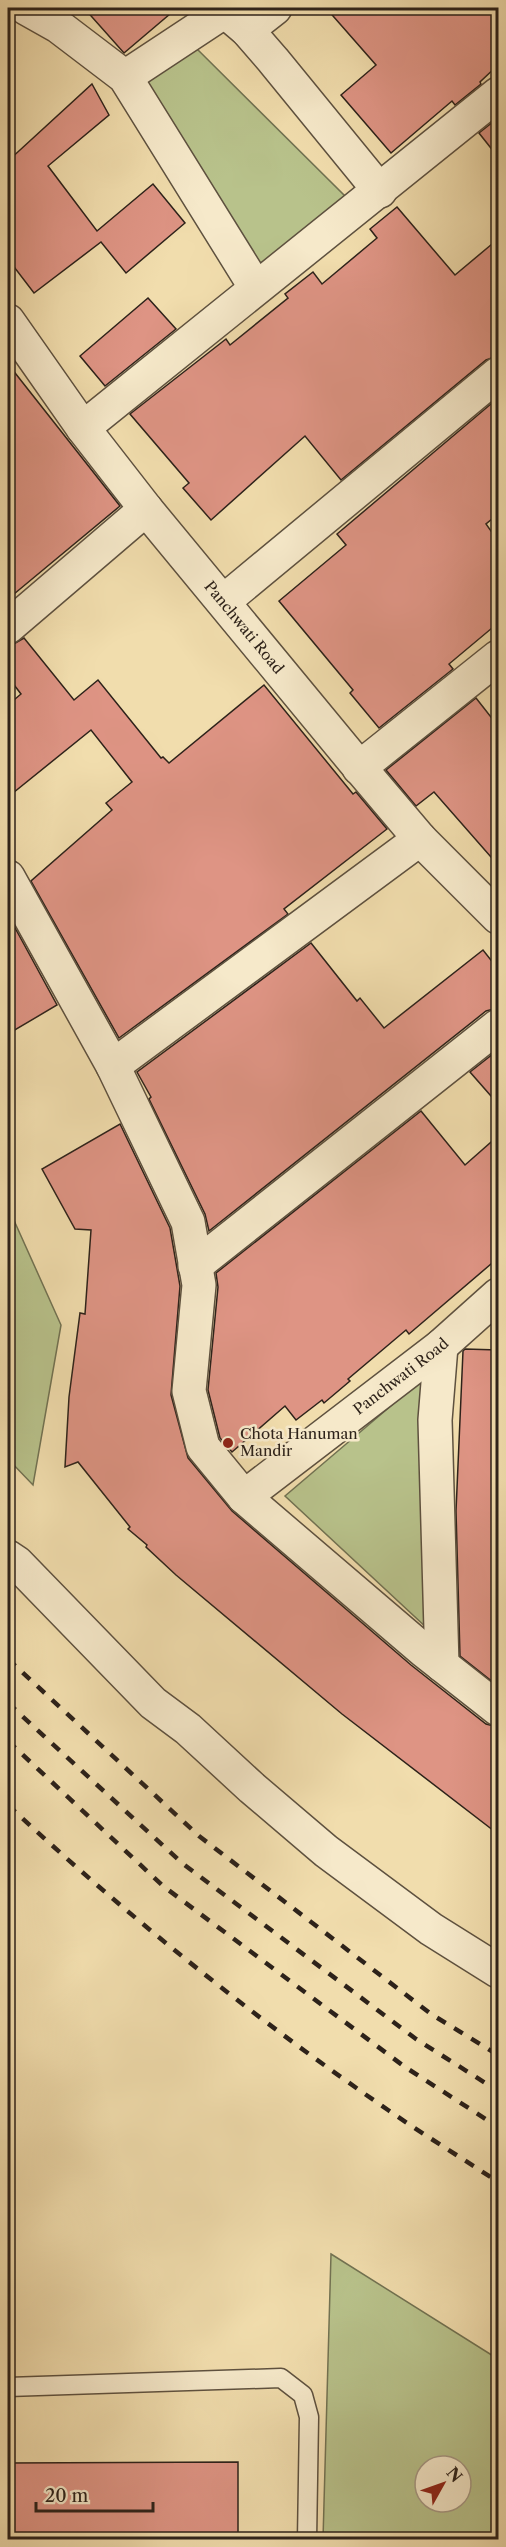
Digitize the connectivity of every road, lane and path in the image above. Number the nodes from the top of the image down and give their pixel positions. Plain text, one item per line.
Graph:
1 (26, 8) edge
2 (275, 8) edge
3 (231, 16) edge
4 (125, 77) junction
5 (498, 94) edge
6 (380, 191) junction
7 (256, 288) junction
8 (11, 333) edge
9 (498, 374) edge
10 (83, 428) junction
11 (146, 509) junction
12 (224, 601) junction
13 (12, 614) edge
14 (498, 657) edge
15 (359, 768) junction
16 (420, 839) junction
17 (8, 877) edge
18 (498, 917) edge
19 (498, 1026) edge
20 (112, 1066) junction
21 (195, 1266) junction
22 (498, 1295) edge
23 (466, 1325) junction
24 (498, 1326) edge
25 (441, 1346) junction
26 (244, 1497) junction
27 (8, 1557) edge
28 (442, 1665) junction
29 (498, 1709) edge
30 (498, 1971) edge
31 (8, 2387) edge
32 (307, 2540) edge

1 - 4 street
2 - 3 street
3 - 4 street
3 - 6 street
4 - 7 street
5 - 6 street
6 - 7 street
7 - 10 street
8 - 10 street, Panchwati Road
9 - 12 street
10 - 11 street, Panchwati Road
11 - 12 street, Panchwati Road
11 - 13 street
12 - 15 street, Panchwati Road
14 - 15 street
15 - 16 street, Panchwati Road
16 - 18 street, Panchwati Road
16 - 20 street
17 - 20 street
19 - 21 street
20 - 21 street
21 - 26 street
22 - 23 street, Panchwati Road
23 - 24 street
23 - 25 street, Panchwati Road
25 - 26 street, Panchwati Road
25 - 28 street
26 - 28 street
27 - 30 street
28 - 29 street
31 - 32 lane

